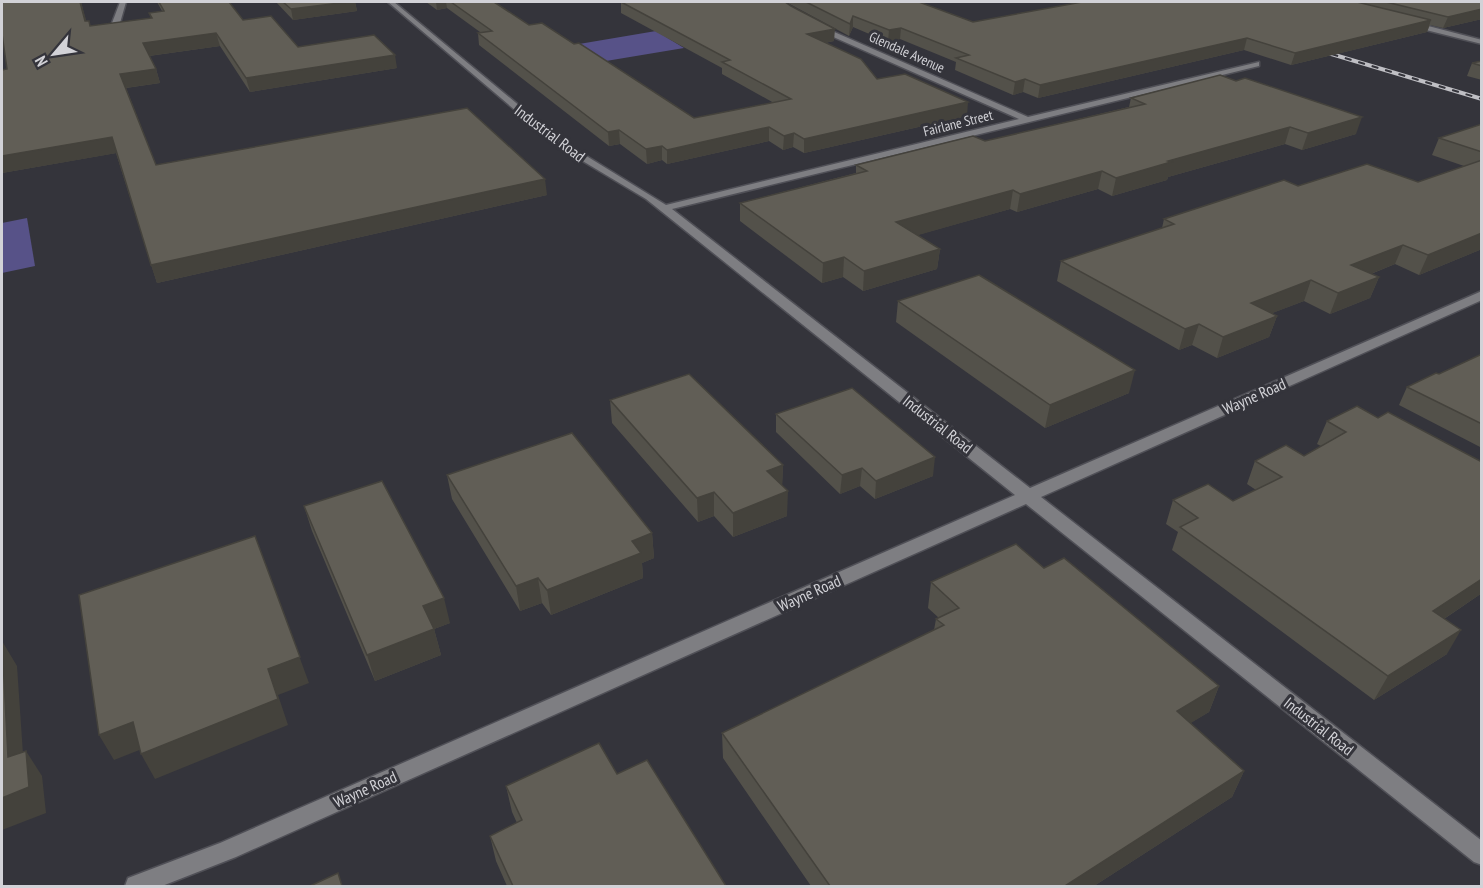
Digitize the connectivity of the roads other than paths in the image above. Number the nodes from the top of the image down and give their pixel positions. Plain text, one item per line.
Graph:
1 (123, 2) edge
2 (391, 2) edge
3 (807, 22) edge
4 (1403, 22) edge
5 (116, 23) edge
6 (1482, 42) edge
7 (1256, 64) dead end
8 (1028, 120) junction
9 (665, 208) junction
10 (1482, 295) edge
11 (1028, 496) junction
12 (1482, 855) edge
13 (136, 886) edge

1 - 5 street
2 - 9 street, Industrial Road
3 - 8 street, Glendale Avenue
4 - 6 street
7 - 8 street, Fairlane Street
8 - 9 street, Fairlane Street
9 - 11 street, Industrial Road
10 - 11 street, Wayne Road
11 - 12 street, Industrial Road
11 - 13 street, Wayne Road

